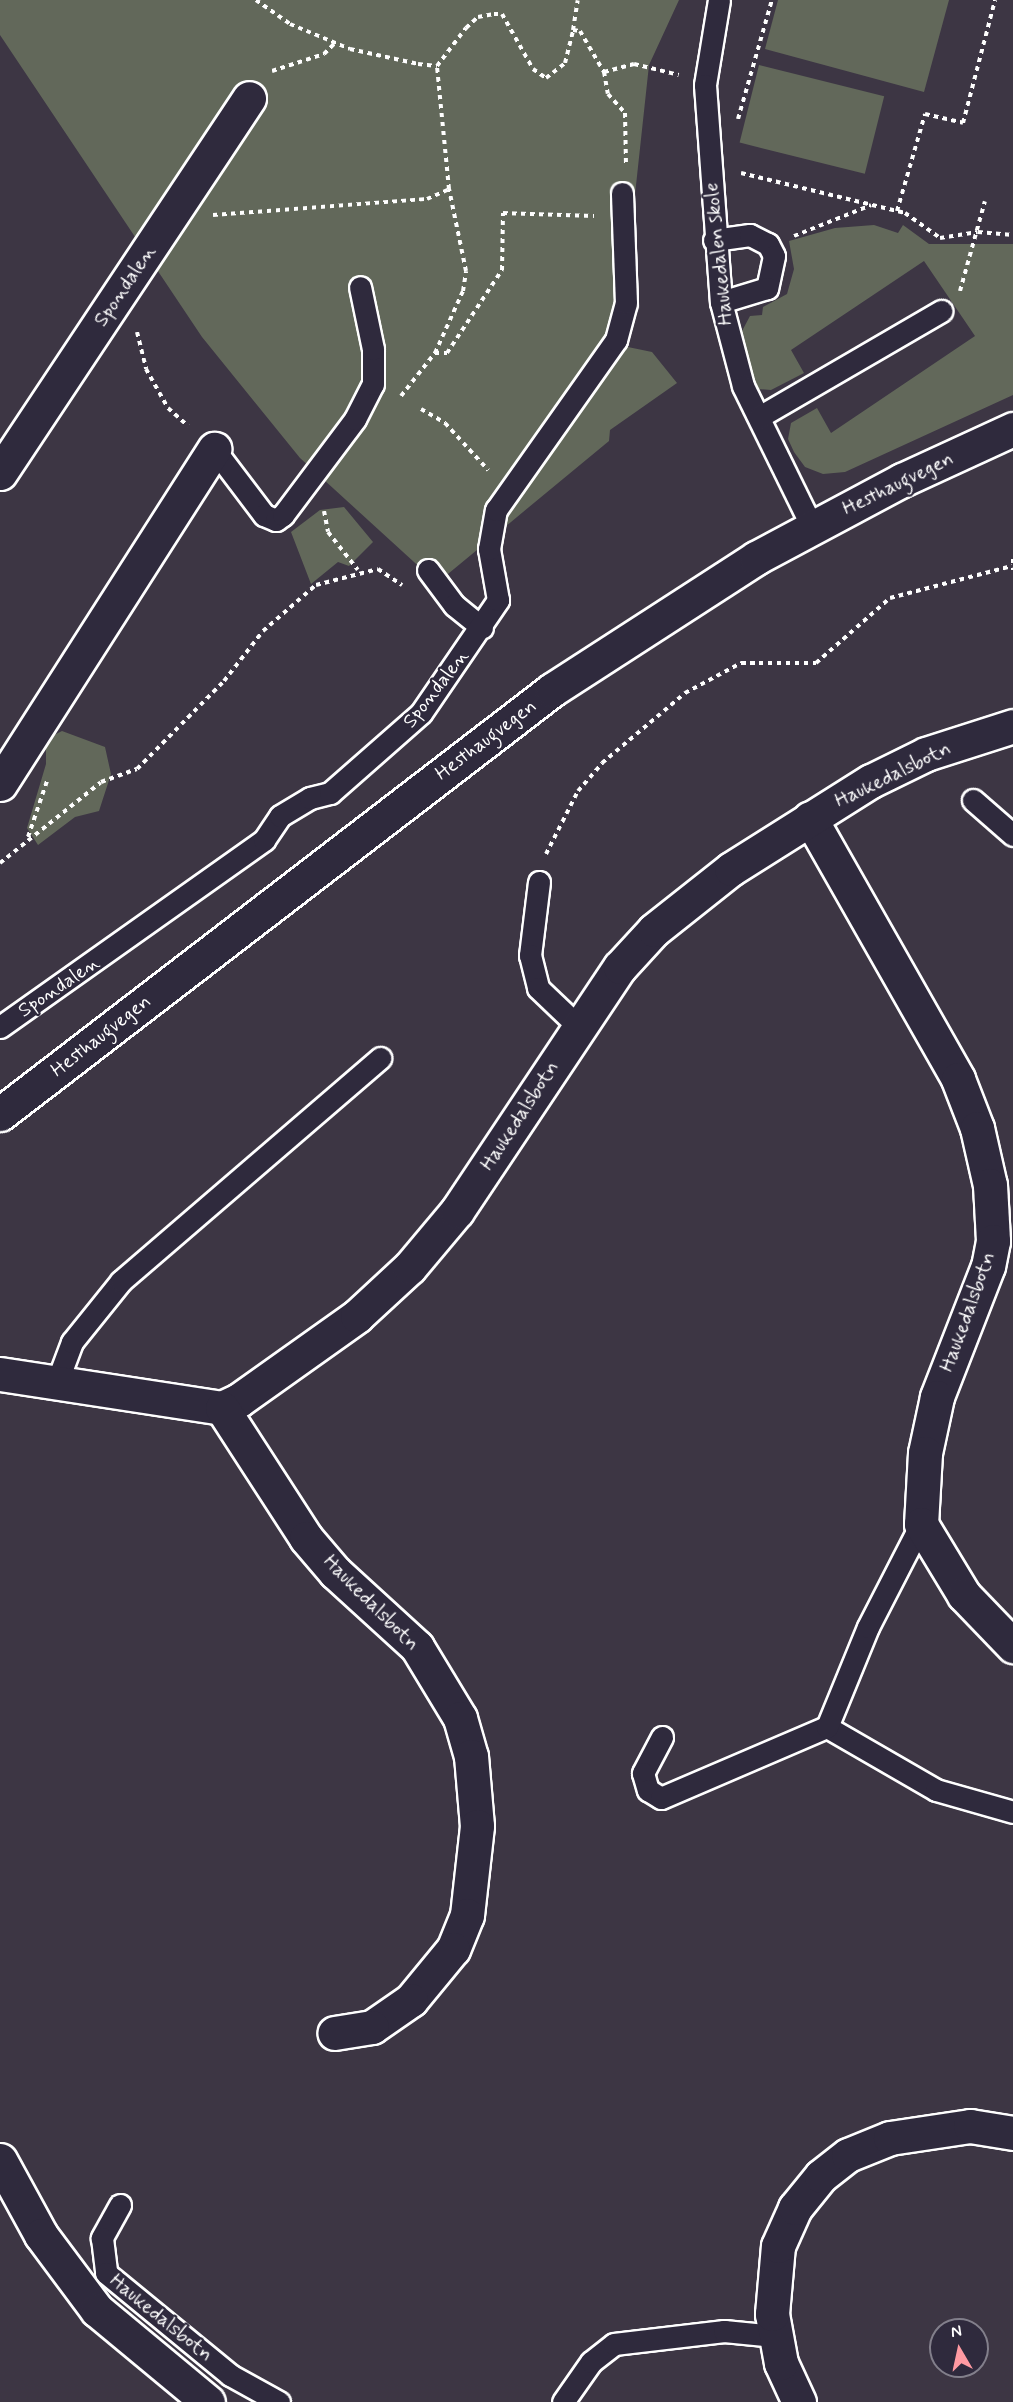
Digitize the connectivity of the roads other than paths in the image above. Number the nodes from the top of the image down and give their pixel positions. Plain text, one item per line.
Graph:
1 (719, 0) edge
2 (256, 87) road end
3 (622, 193) road end
4 (714, 240) junction
5 (360, 287) dead end
6 (721, 302) junction
7 (941, 311) road end
8 (759, 417) junction
9 (1013, 429) edge
10 (214, 449) joint
11 (0, 473) edge
12 (812, 527) junction
13 (428, 570) dead end
14 (483, 628) junction
15 (1013, 726) edge
16 (0, 784) edge
17 (973, 800) dead end
18 (810, 818) junction
19 (1013, 834) edge
20 (538, 882) road end
21 (0, 1027) edge
22 (579, 1027) junction
23 (380, 1058) dead end
24 (0, 1114) edge
25 (1004, 1218) edge
26 (0, 1374) edge
27 (57, 1382) junction
28 (222, 1408) junction
29 (921, 1524) junction
30 (1013, 1646) edge
31 (827, 1727) junction
32 (662, 1737) dead end
33 (1013, 1812) edge
34 (334, 2033) dead end
35 (1013, 2133) edge
36 (0, 2160) edge
37 (120, 2205) dead end
38 (775, 2336) junction
39 (208, 2402) edge
40 (279, 2402) edge
41 (563, 2402) edge
42 (799, 2402) edge

1 - 4 lane, Haukedalen skole
2 - 11 street, Spondalen
3 - 14 lane, Spondalen
4 - 6 lane, Haukedalen skole
4 - 6 lane
5 - 10 lane
6 - 8 lane, Haukedalen skole
7 - 8 lane
8 - 12 lane, Haukedalen skole
9 - 12 street, Hesthaugvegen
10 - 16 street
12 - 24 street, Hesthaugvegen
13 - 14 lane
14 - 21 lane, Spondalen
15 - 18 street, Haukedalsbotn
17 - 19 lane
18 - 22 street, Haukedalsbotn
18 - 25 street, Haukedalsbotn
20 - 22 lane
22 - 28 street, Haukedalsbotn
23 - 27 lane
25 - 29 street, Haukedalsbotn
26 - 27 street
27 - 28 street
28 - 34 street, Haukedalsbotn
29 - 30 street
29 - 31 lane, Haukedalsbotn
31 - 32 lane
31 - 33 lane
35 - 38 street
36 - 39 street
37 - 40 lane, Haukedalsbotn
38 - 41 lane
38 - 42 street

